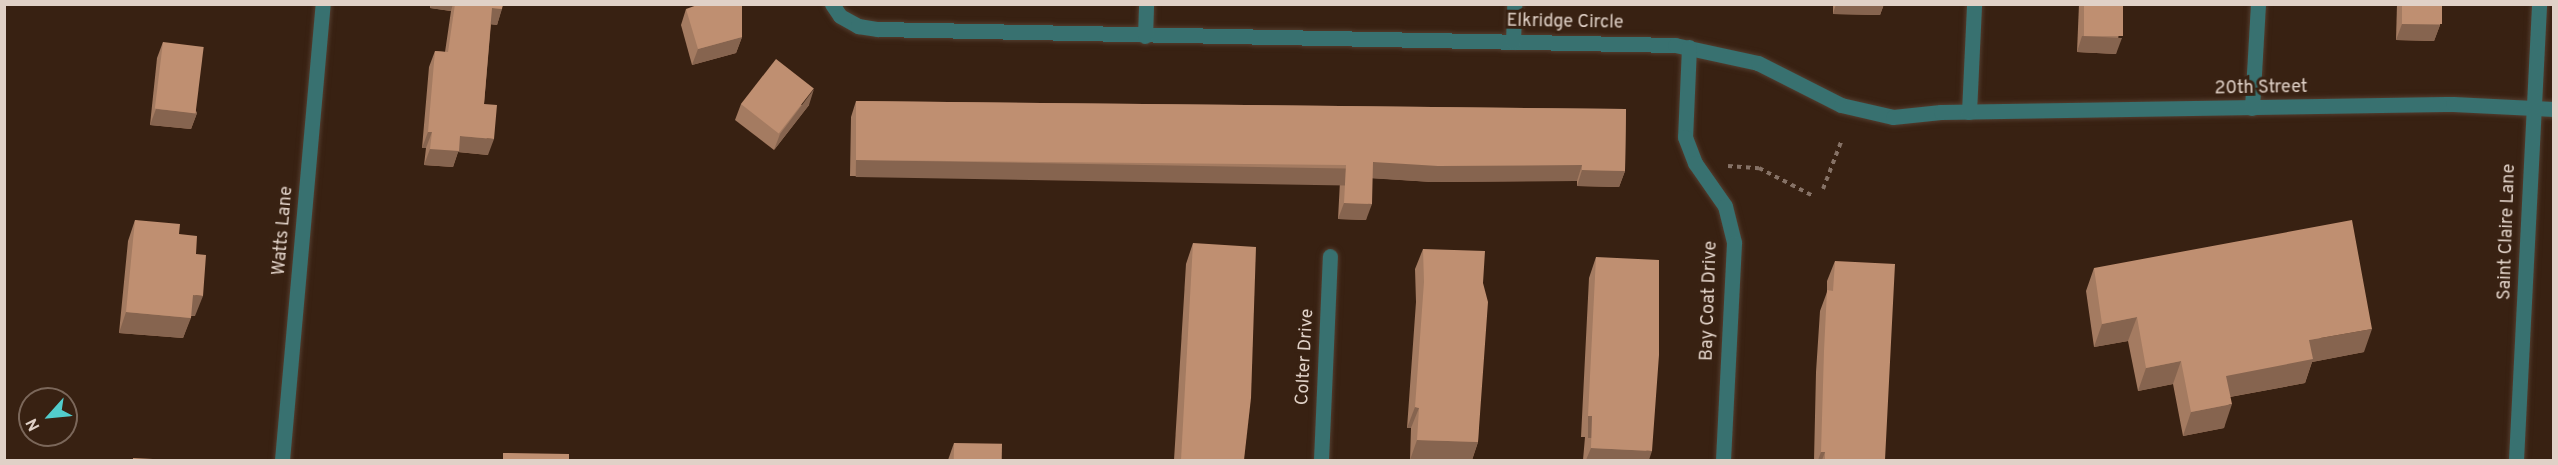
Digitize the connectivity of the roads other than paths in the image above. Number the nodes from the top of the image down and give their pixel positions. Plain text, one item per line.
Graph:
1 (323, 4) edge
2 (832, 4) edge
3 (1146, 4) edge
4 (1514, 4) edge
5 (1974, 4) edge
6 (2258, 4) edge
7 (2540, 4) edge
8 (1145, 36) junction
9 (1513, 42) junction
10 (1689, 47) junction
11 (2252, 108) junction
12 (2533, 109) junction
13 (2553, 109) edge
14 (1969, 112) junction
15 (1330, 256) dead end
16 (282, 460) edge
17 (1321, 460) edge
18 (1723, 460) edge
19 (2516, 460) edge

1 - 16 street, Watts Lane
2 - 8 street, Elkridge Circle
3 - 8 street
4 - 9 street
5 - 14 street
6 - 11 street
7 - 12 street, Saint Claire Lane
8 - 9 street, Elkridge Circle
9 - 10 street, Elkridge Circle
10 - 14 street, Elkridge Circle
10 - 18 street, Bay Coat Drive
11 - 12 street, 20th Street
11 - 14 street, 20th Street
12 - 13 street, 20th Street
12 - 19 street, Saint Claire Lane
15 - 17 street, Colter Drive

